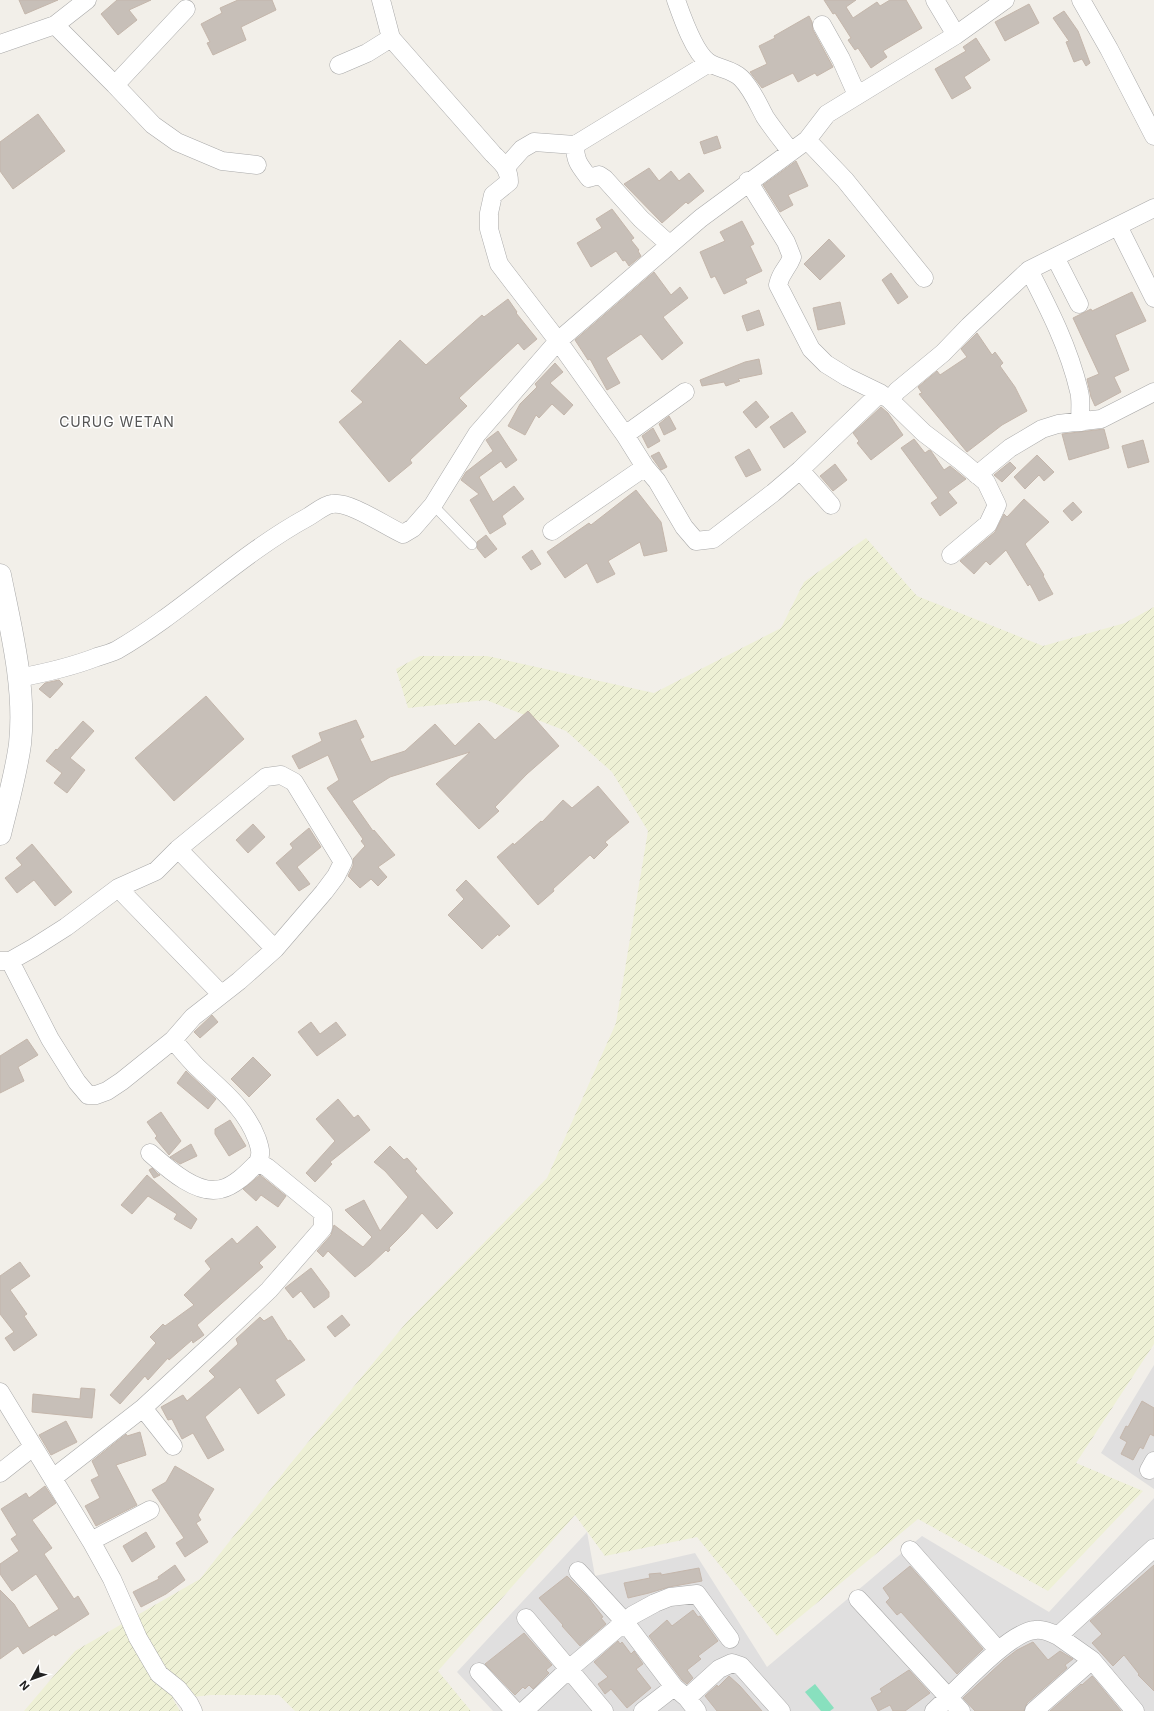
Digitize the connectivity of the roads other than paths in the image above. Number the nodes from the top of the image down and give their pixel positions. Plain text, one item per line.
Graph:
1 (87, 0) edge
2 (381, 0) edge
3 (676, 0) edge
4 (935, 0) edge
5 (1005, 0) edge
6 (1081, 0) edge
7 (186, 9) dead end
8 (55, 25) junction
9 (822, 25) dead end
10 (956, 34) junction
11 (391, 38) junction
12 (0, 44) edge
13 (709, 63) junction
14 (339, 65) dead end
15 (115, 85) junction
16 (856, 95) junction
17 (1154, 136) edge
18 (807, 140) junction
19 (575, 145) junction
20 (791, 152) junction
21 (257, 165) dead end
22 (506, 167) junction
23 (748, 181) junction
24 (1154, 208) edge
25 (1118, 226) junction
26 (669, 244) junction
27 (1056, 257) junction
28 (1029, 270) junction
29 (924, 278) dead end
30 (1154, 298) edge
31 (1079, 304) dead end
32 (558, 341) junction
33 (685, 392) dead end
34 (1154, 392) edge
35 (885, 397) junction
36 (1082, 422) junction
37 (625, 435) junction
38 (645, 467) junction
39 (800, 470) junction
40 (977, 476) junction
41 (433, 505) junction
42 (831, 505) dead end
43 (552, 531) dead end
44 (472, 545) dead end
45 (951, 555) dead end
46 (0, 575) edge
47 (18, 678) junction
48 (0, 834) edge
49 (178, 849) junction
50 (118, 888) junction
51 (275, 949) junction
52 (5, 961) edge
53 (221, 994) junction
54 (173, 1040) junction
55 (150, 1153) dead end
56 (258, 1162) junction
57 (0, 1392) edge
58 (143, 1408) junction
59 (173, 1446) dead end
60 (33, 1447) junction
61 (0, 1474) edge
62 (53, 1478) junction
63 (150, 1510) dead end
64 (91, 1541) junction
65 (1154, 1548) edge
66 (910, 1550) dead end
67 (578, 1571) dead end
68 (858, 1599) dead end
69 (526, 1618) dead end
70 (624, 1621) junction
71 (1058, 1636) junction
72 (730, 1639) dead end
73 (998, 1650) junction
74 (1092, 1660) junction
75 (569, 1669) junction
76 (479, 1672) dead end
77 (686, 1698) edge
78 (949, 1698) junction
79 (1133, 1710) edge
80 (193, 1711) edge
81 (515, 1711) edge
82 (524, 1711) edge
83 (604, 1711) edge
84 (643, 1711) edge
85 (781, 1711) edge
86 (934, 1711) edge
87 (962, 1711) edge
88 (1034, 1711) edge

1 - 8 street
2 - 11 street
3 - 13 street
4 - 10 street
5 - 10 street
6 - 17 street
7 - 15 street
8 - 12 street
8 - 15 street
9 - 16 street
10 - 16 street
11 - 14 street
11 - 22 street
13 - 19 street
13 - 20 street
15 - 21 street
16 - 18 street
18 - 20 street
18 - 29 street
19 - 22 street
19 - 26 street
20 - 23 street
22 - 32 street
23 - 26 street
23 - 35 street
24 - 25 street
25 - 27 street
25 - 30 street
26 - 32 street
27 - 28 street
27 - 31 street
28 - 35 street
28 - 36 street
32 - 37 street
32 - 41 street
33 - 37 street
34 - 36 street
35 - 39 street
35 - 40 street
36 - 40 street
37 - 38 street
38 - 39 street
38 - 43 street
39 - 42 street
40 - 45 street
41 - 44 lane
41 - 47 street
46 - 47 street
47 - 48 street
49 - 50 street
49 - 51 street
49 - 51 street
50 - 52 street
50 - 53 street
51 - 53 street
52 - 54 street
53 - 54 street
54 - 56 street
55 - 56 street
56 - 58 street
57 - 60 street
58 - 59 street
58 - 62 street
60 - 61 street
60 - 62 street
62 - 64 street
63 - 64 street
64 - 80 street
65 - 71 street
66 - 73 street
67 - 70 street
68 - 78 street
69 - 75 street
70 - 72 street
70 - 75 street
70 - 77 street
71 - 73 street
71 - 74 street
73 - 78 street
74 - 79 street
74 - 88 street
75 - 82 street
75 - 83 street
76 - 81 street
77 - 84 street
77 - 85 street
78 - 86 street
78 - 87 street

